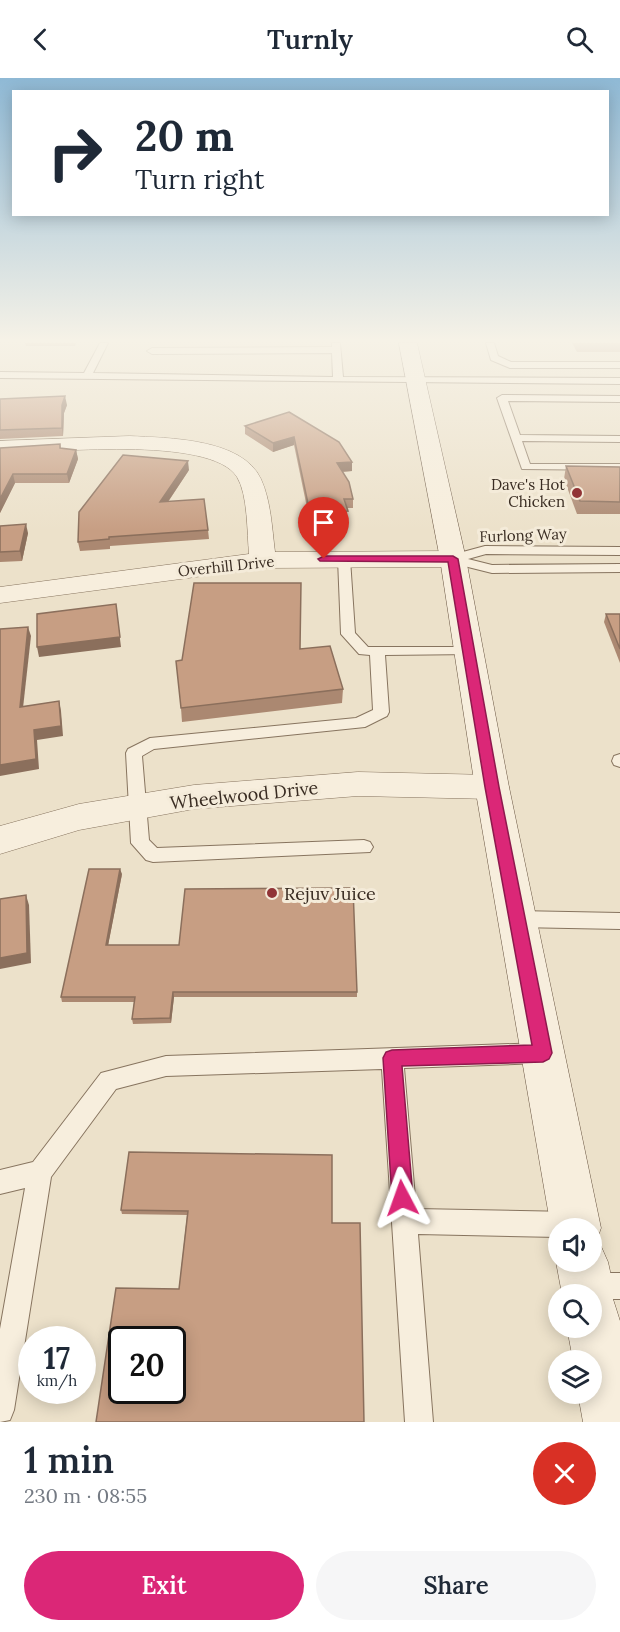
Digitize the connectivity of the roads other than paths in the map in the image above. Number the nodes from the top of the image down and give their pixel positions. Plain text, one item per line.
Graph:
1 (504, 405) edge
2 (421, 406) edge
3 (588, 406) edge
4 (620, 406) edge
5 (516, 438) junction
6 (620, 439) edge
7 (0, 448) edge
8 (620, 467) edge
9 (620, 475) edge
10 (529, 476) dead end
11 (620, 551) edge
12 (344, 559) junction
13 (453, 559) junction
14 (263, 560) junction
15 (620, 568) edge
16 (0, 595) edge
17 (377, 651) junction
18 (469, 651) junction
19 (492, 787) junction
20 (138, 807) junction
21 (0, 840) edge
22 (364, 847) dead end
23 (517, 919) junction
24 (620, 921) edge
25 (543, 1053) junction
26 (392, 1058) junction
27 (40, 1172) junction
28 (0, 1182) edge
29 (577, 1218) edge
30 (404, 1221) junction
31 (548, 1259) edge
32 (588, 1272) edge
33 (0, 1410) edge
34 (418, 1422) edge
35 (612, 1422) edge

1 - 5 lane
2 - 13 street
3 - 4 lane
5 - 6 lane
5 - 8 lane
7 - 14 street
9 - 10 lane
11 - 13 lane, Furlong Way
12 - 13 street, Overhill Drive
12 - 14 street, Overhill Drive
12 - 17 lane
13 - 15 lane, Furlong Way
13 - 18 street
14 - 16 street, Overhill Drive
17 - 18 lane
17 - 20 lane
18 - 19 street
19 - 20 street, Wheelwood Drive
19 - 23 street
20 - 21 street, Wheelwood Drive
20 - 22 lane
23 - 24 lane
23 - 25 street
25 - 26 lane
25 - 29 street
26 - 27 lane
26 - 30 lane
27 - 28 lane
27 - 33 lane
30 - 31 lane
30 - 34 lane
32 - 35 street

